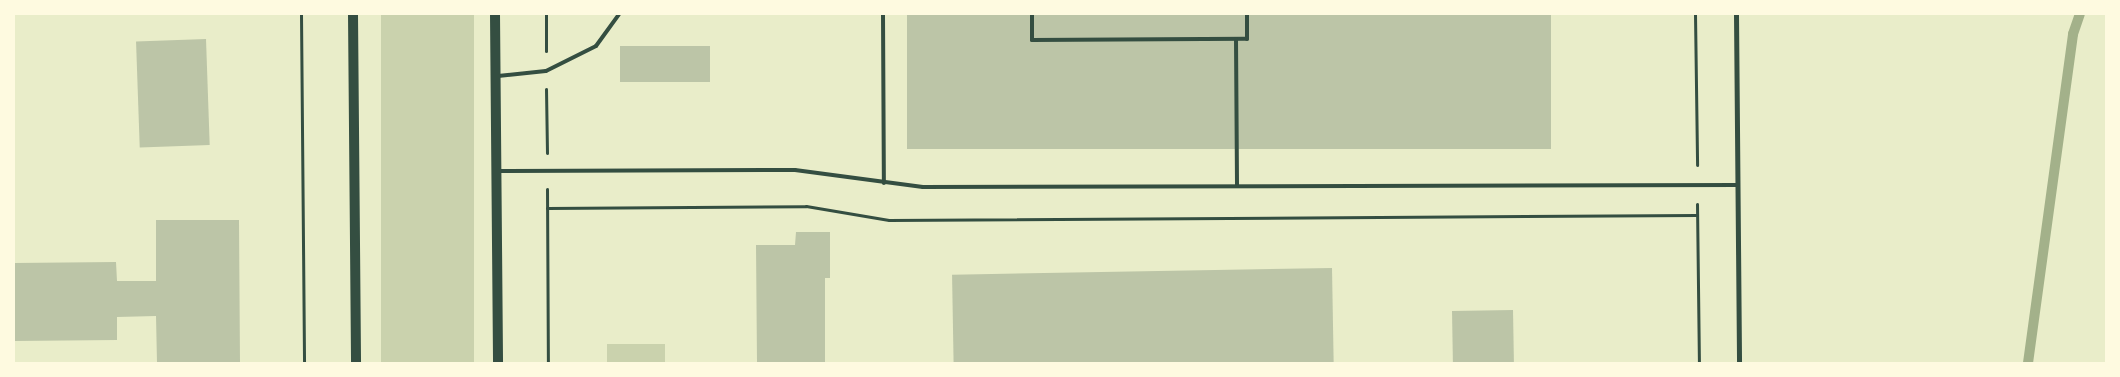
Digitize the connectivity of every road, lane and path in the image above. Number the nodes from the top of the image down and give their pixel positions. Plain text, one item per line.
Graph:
1 (301, 14) edge
2 (353, 14) edge
3 (495, 14) edge
4 (619, 14) edge
5 (883, 14) edge
6 (1032, 14) edge
7 (1247, 14) edge
8 (1736, 14) edge
9 (1236, 39) junction
10 (496, 76) junction
11 (497, 171) junction
12 (884, 183) junction
13 (1737, 185) junction
14 (1237, 186) junction
15 (547, 208) dead end
16 (1697, 215) dead end
17 (304, 363) edge
18 (356, 363) edge
19 (498, 363) edge
20 (1739, 363) edge

1 - 17 path
2 - 18 main road
3 - 10 main road
4 - 10 lane
5 - 12 lane
6 - 9 lane
7 - 9 lane
8 - 13 street
9 - 14 lane
10 - 11 main road
11 - 12 lane
11 - 19 main road
12 - 14 lane
13 - 14 lane
13 - 20 street
15 - 16 path

